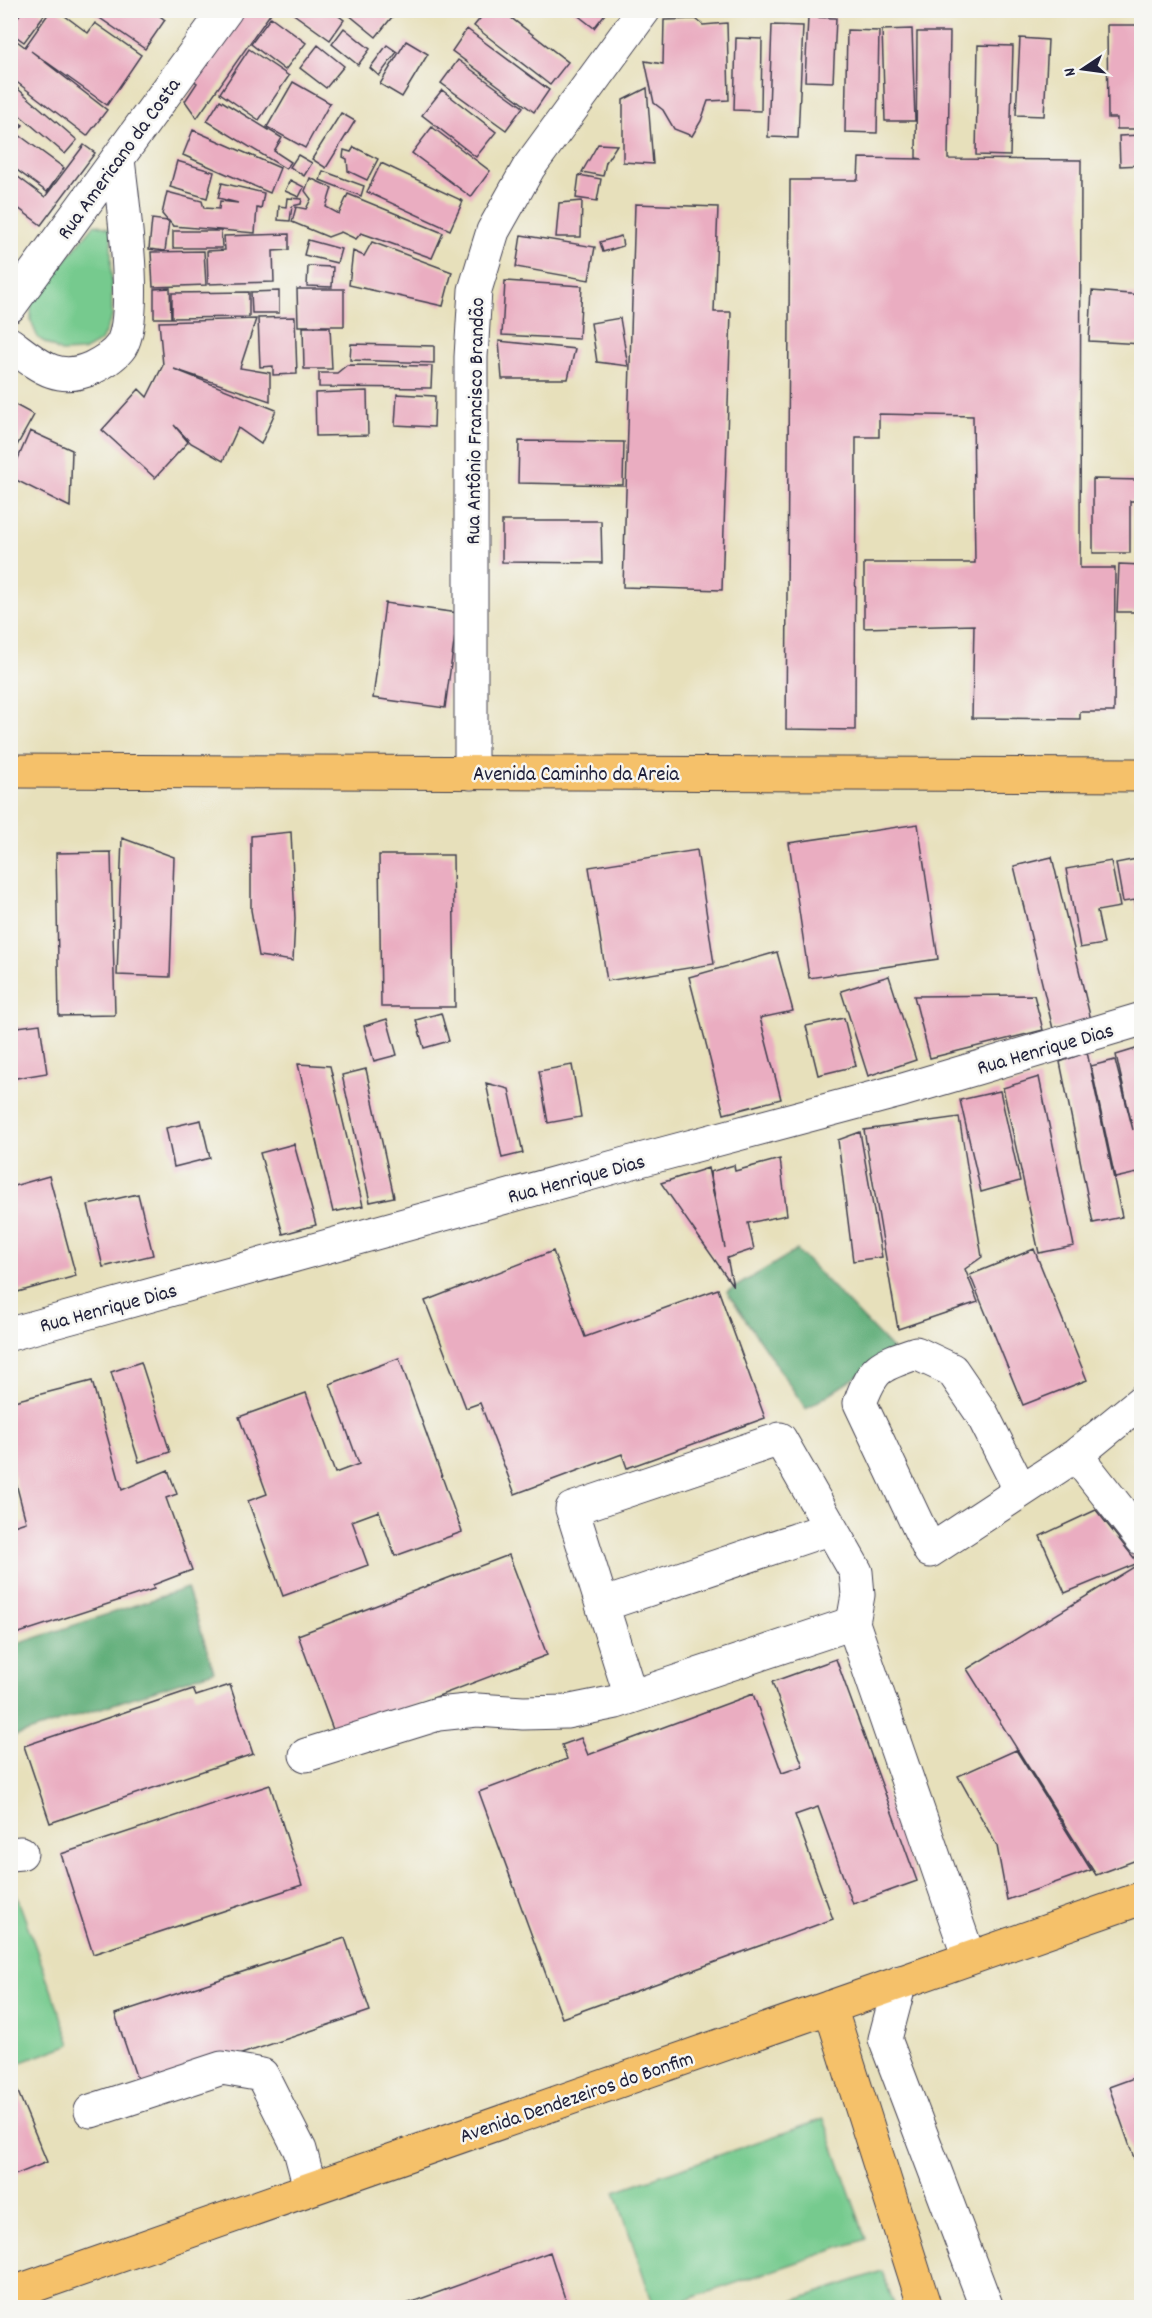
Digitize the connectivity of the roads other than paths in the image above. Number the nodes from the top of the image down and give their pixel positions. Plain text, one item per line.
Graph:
1 (226, 10) edge
2 (644, 10) edge
3 (118, 159) junction
4 (10, 306) edge
5 (10, 344) edge
6 (10, 771) edge
7 (471, 773) junction
8 (1142, 775) edge
9 (1142, 1019) edge
10 (10, 1334) edge
11 (1142, 1401) edge
12 (1076, 1455) junction
13 (1021, 1491) junction
14 (831, 1528) junction
15 (1142, 1539) edge
16 (602, 1605) junction
17 (853, 1623) junction
18 (631, 1697) junction
19 (306, 1755) dead end
20 (1142, 1898) edge
21 (969, 1958) junction
22 (900, 1982) junction
23 (830, 2007) junction
24 (91, 2111) dead end
25 (310, 2188) junction
26 (10, 2294) edge
27 (925, 2307) edge
28 (987, 2307) edge

1 - 3 street, Rua Americano da Costa
2 - 7 street, Rua Antônio Francisco Brandão
3 - 4 street, Rua Americano da Costa
3 - 5 street
6 - 7 main road, Avenida Caminho da Areia
7 - 8 main road, Avenida Caminho da Areia
9 - 10 street, Rua Henrique Dias
11 - 12 street
12 - 13 street
12 - 15 street
13 - 13 street
14 - 16 street
14 - 16 street
14 - 17 street
16 - 18 street
17 - 18 street
17 - 21 street
18 - 19 street
20 - 21 main road, Avenida Dendezeiros do Bonfim
21 - 22 main road, Avenida Dendezeiros do Bonfim
22 - 23 main road, Avenida Dendezeiros do Bonfim
22 - 28 street
23 - 25 main road, Avenida Dendezeiros do Bonfim
23 - 27 main road
24 - 25 street
25 - 26 main road, Avenida Dendezeiros do Bonfim

